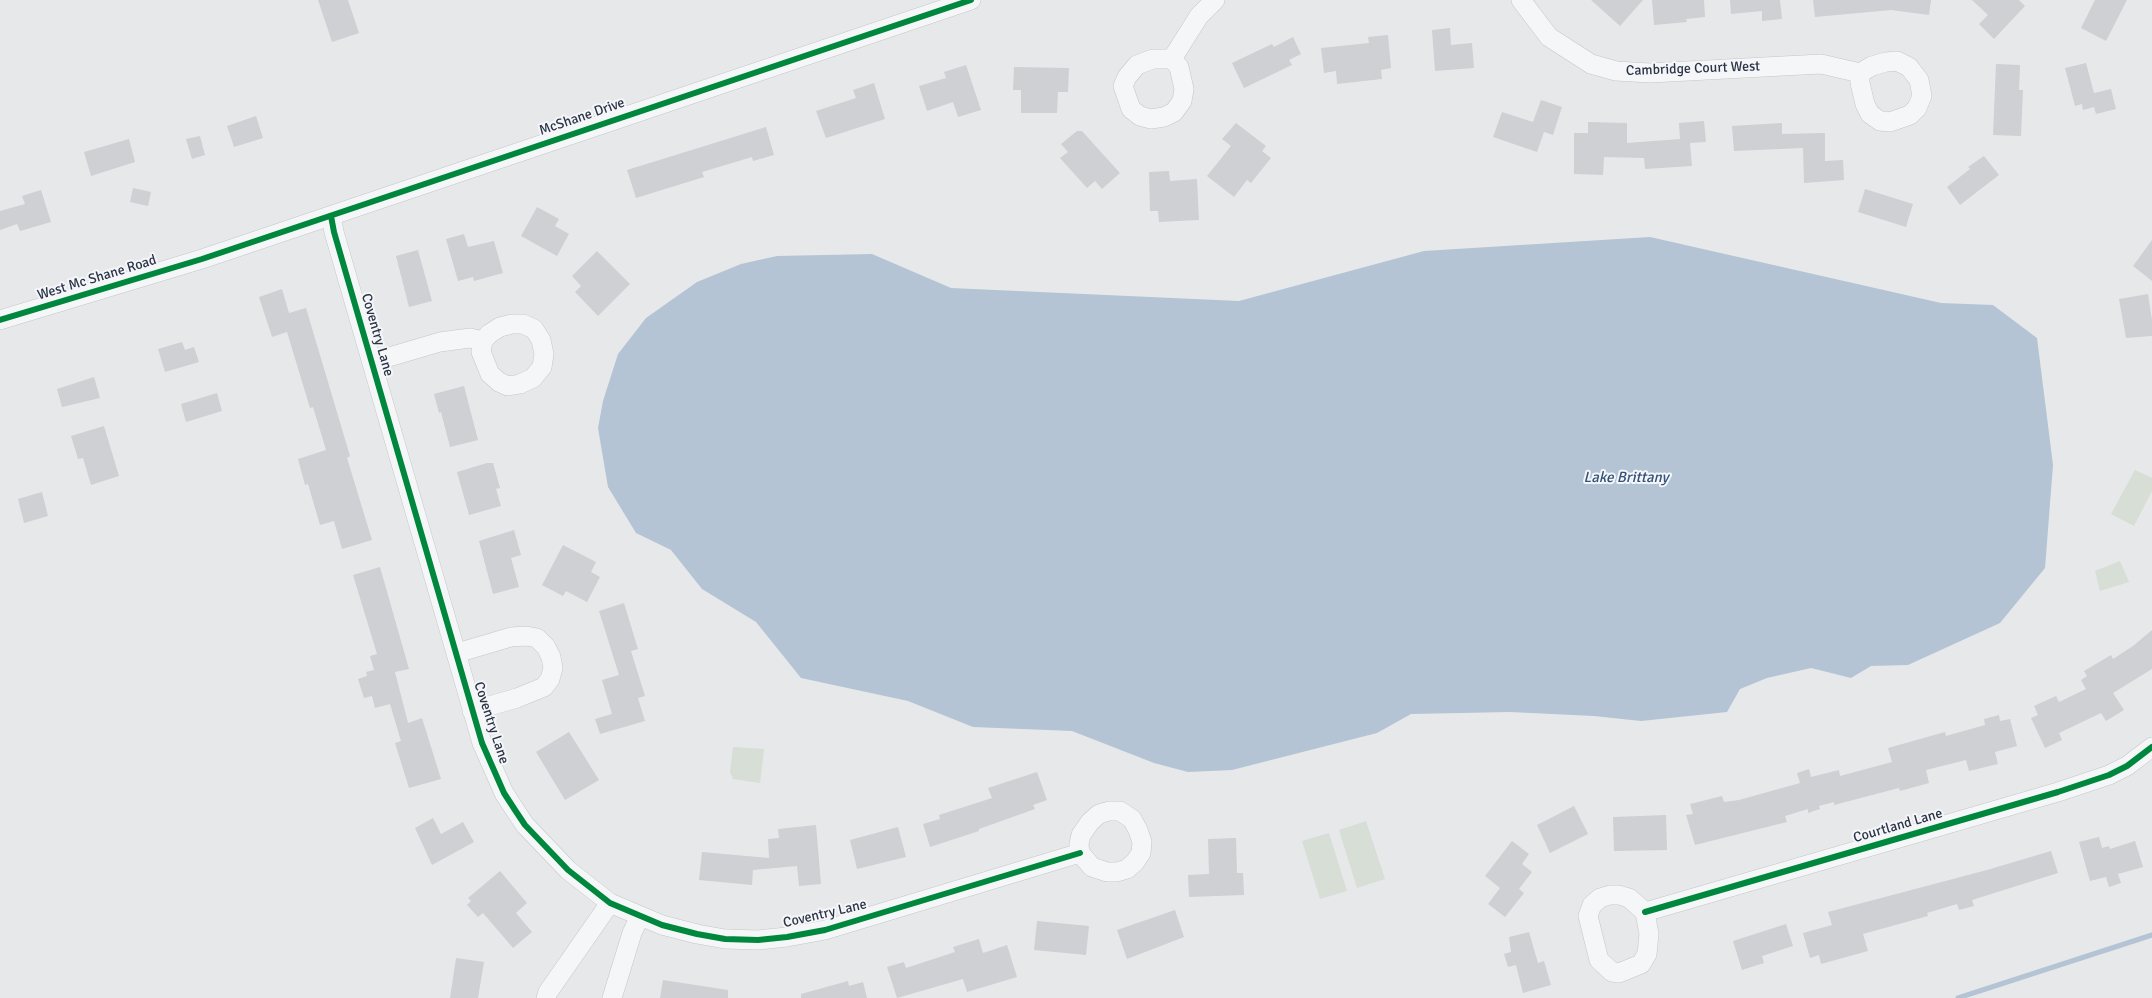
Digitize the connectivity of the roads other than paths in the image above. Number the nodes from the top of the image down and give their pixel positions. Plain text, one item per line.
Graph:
1 (971, 0) edge
2 (1215, 0) edge
3 (1521, 0) edge
4 (1172, 59) dead end
5 (1860, 74) dead end
6 (331, 216) junction
7 (202, 258) joint
8 (0, 320) edge
9 (483, 341) dead end
10 (372, 362) junction
11 (457, 653) junction
12 (472, 711) junction
13 (2152, 747) edge
14 (1080, 853) dead end
15 (610, 903) junction
16 (1645, 912) dead end
17 (640, 916) junction
18 (546, 998) edge
19 (612, 998) edge

1 - 6 street, McShane Drive
2 - 4 street
3 - 5 street, Cambridge Court West
6 - 7 street, McShane Drive
6 - 10 street, Coventry Lane
7 - 8 street, West Mc Shane Road
9 - 10 street
10 - 11 street, Coventry Lane
11 - 12 street, Coventry Lane
11 - 12 street
12 - 15 street, Coventry Lane
13 - 16 street, Courtland Lane
14 - 17 street, Coventry Lane
15 - 17 street, Coventry Lane
15 - 18 street
17 - 19 street

